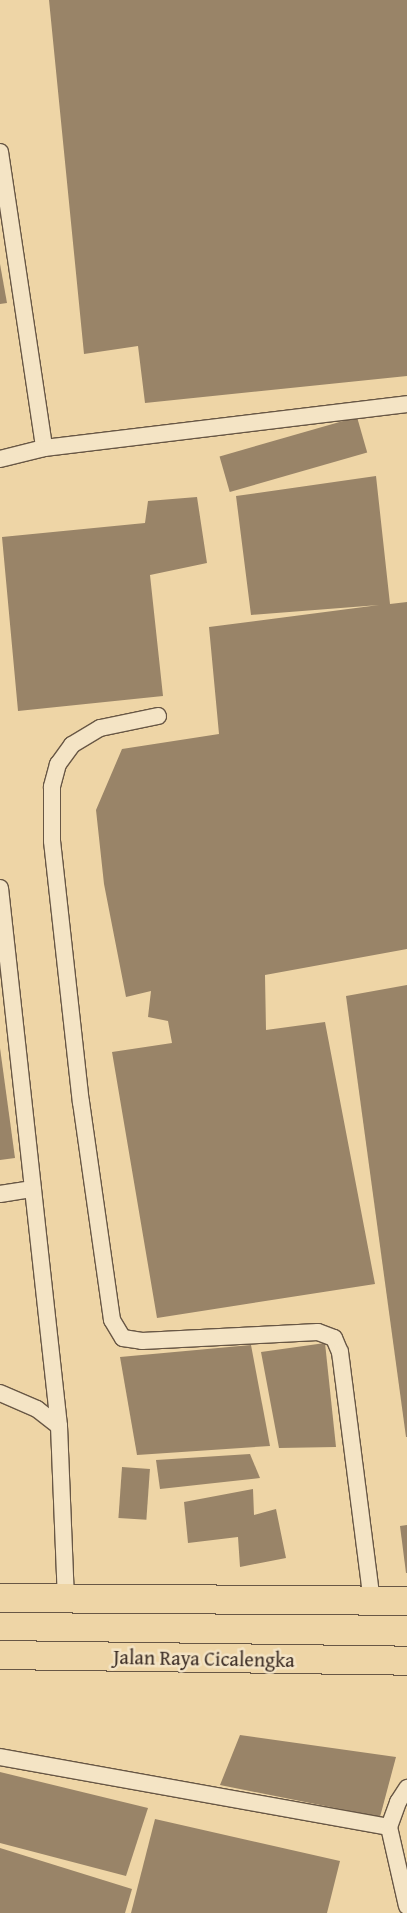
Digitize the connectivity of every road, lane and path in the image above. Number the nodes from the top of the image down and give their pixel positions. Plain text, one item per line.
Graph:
1 (0, 152) edge
2 (407, 404) edge
3 (44, 448) junction
4 (0, 459) edge
5 (158, 716) dead end
6 (0, 888) edge
7 (32, 1189) junction
8 (0, 1194) edge
9 (0, 1393) edge
10 (60, 1426) junction
11 (0, 1598) edge
12 (66, 1599) junction
13 (372, 1602) junction
14 (407, 1602) edge
15 (0, 1655) edge
16 (407, 1661) edge
17 (0, 1757) edge
18 (407, 1788) edge
19 (389, 1827) junction
20 (407, 1906) edge

1 - 3 lane
2 - 3 lane
3 - 4 lane
5 - 13 lane
6 - 7 lane
7 - 8 lane
7 - 10 lane
9 - 10 lane
10 - 12 lane
11 - 12 highway
12 - 13 highway
13 - 14 highway
15 - 16 highway, Jalan Raya Cicalengka
17 - 19 lane
18 - 19 lane
19 - 20 lane

